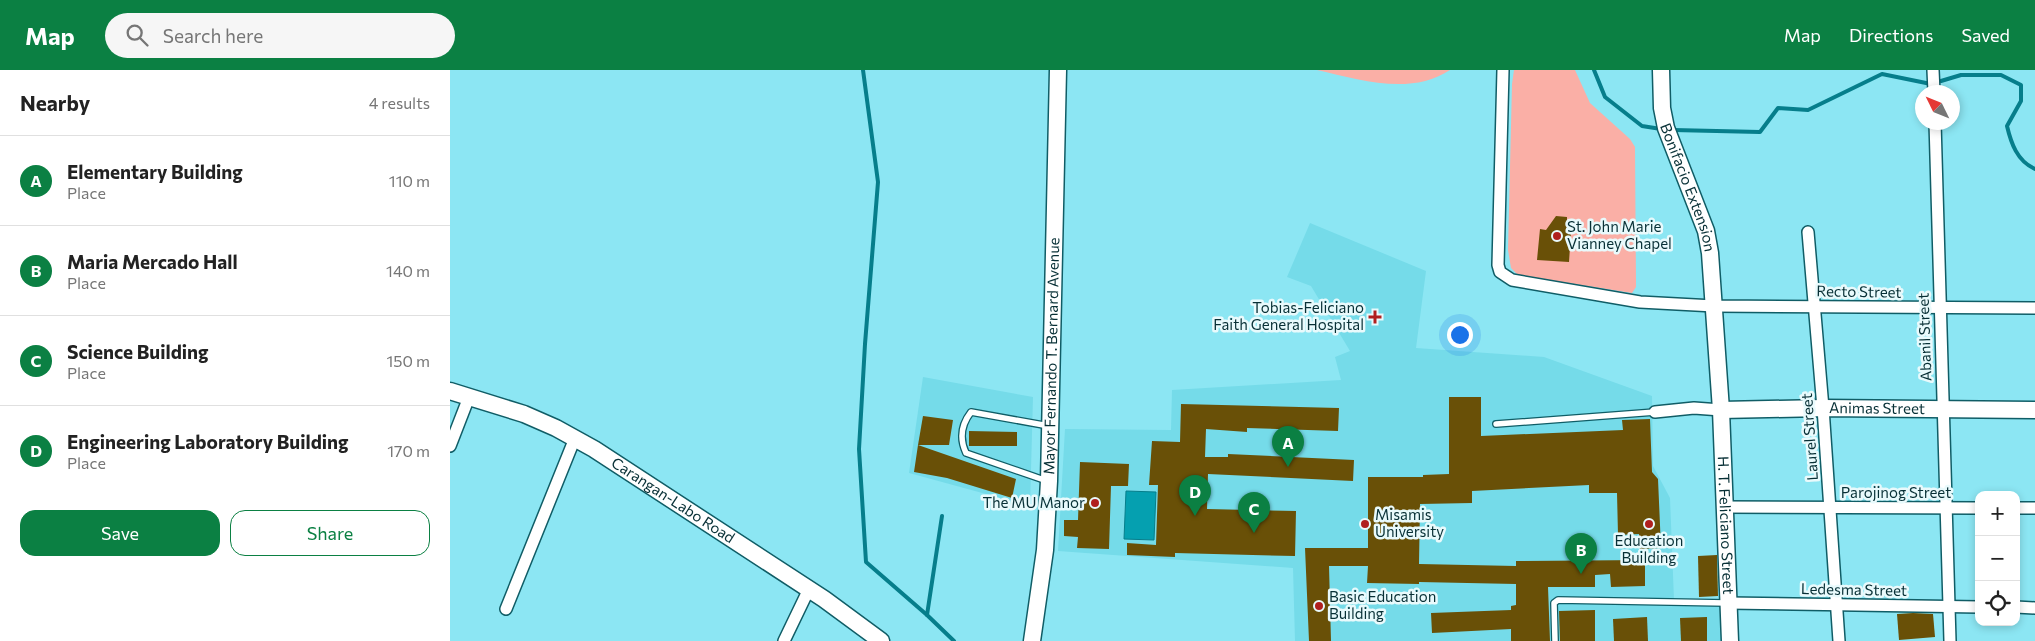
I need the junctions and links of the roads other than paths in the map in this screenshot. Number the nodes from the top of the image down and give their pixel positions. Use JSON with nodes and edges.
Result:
{"nodes":[{"id":1,"x":1058,"y":70,"type":"edge"},
{"id":2,"x":1503,"y":70,"type":"edge"},
{"id":3,"x":1660,"y":70,"type":"edge"},
{"id":4,"x":1933,"y":70,"type":"edge"},
{"id":5,"x":1934,"y":85,"type":"edge"},
{"id":6,"x":1934,"y":130,"type":"edge"},
{"id":7,"x":1808,"y":232,"type":"dead end"},
{"id":8,"x":1714,"y":306,"type":"junction"},
{"id":9,"x":1815,"y":307,"type":"junction"},
{"id":10,"x":1939,"y":308,"type":"junction"},
{"id":11,"x":2035,"y":308,"type":"edge"},
{"id":12,"x":450,"y":392,"type":"edge"},
{"id":13,"x":469,"y":397,"type":"junction"},
{"id":14,"x":1823,"y":408,"type":"junction"},
{"id":15,"x":1943,"y":409,"type":"junction"},
{"id":16,"x":1720,"y":410,"type":"junction"},
{"id":17,"x":2035,"y":410,"type":"edge"},
{"id":18,"x":1655,"y":412,"type":"joint"},
{"id":19,"x":1496,"y":424,"type":"dead end"},
{"id":20,"x":1050,"y":426,"type":"junction"},
{"id":21,"x":575,"y":438,"type":"junction"},
{"id":22,"x":450,"y":446,"type":"edge"},
{"id":23,"x":1049,"y":482,"type":"junction"},
{"id":24,"x":1724,"y":507,"type":"junction"},
{"id":25,"x":1830,"y":507,"type":"junction"},
{"id":26,"x":1946,"y":508,"type":"junction"},
{"id":27,"x":1975,"y":508,"type":"edge"},
{"id":28,"x":2020,"y":508,"type":"edge"},
{"id":29,"x":2035,"y":508,"type":"edge"},
{"id":30,"x":809,"y":589,"type":"junction"},
{"id":31,"x":1728,"y":603,"type":"junction"},
{"id":32,"x":1836,"y":605,"type":"junction"},
{"id":33,"x":1949,"y":606,"type":"junction"},
{"id":34,"x":1975,"y":607,"type":"edge"},
{"id":35,"x":2020,"y":607,"type":"edge"},
{"id":36,"x":506,"y":608,"type":"dead end"},
{"id":37,"x":2035,"y":608,"type":"edge"},
{"id":38,"x":784,"y":641,"type":"edge"},
{"id":39,"x":881,"y":641,"type":"edge"},
{"id":40,"x":1032,"y":641,"type":"edge"},
{"id":41,"x":1555,"y":641,"type":"edge"},
{"id":42,"x":1730,"y":641,"type":"edge"},
{"id":43,"x":1839,"y":641,"type":"edge"},
{"id":44,"x":1950,"y":641,"type":"edge"}],
"edges":[{"from":1,"to":20,"type":"street","name":"Mayor Fernando T. Bernard Avenue"},
{"from":2,"to":8,"type":"street","name":"Recto Street"},
{"from":3,"to":8,"type":"street","name":"Bonifacio Extension"},
{"from":4,"to":5,"type":"street"},
{"from":6,"to":10,"type":"street","name":"Abanil Street"},
{"from":7,"to":9,"type":"street","name":"Laurel Street"},
{"from":8,"to":9,"type":"street","name":"Recto Street"},
{"from":8,"to":16,"type":"street","name":"Bonifacio Extension"},
{"from":9,"to":10,"type":"street","name":"Recto Street"},
{"from":9,"to":14,"type":"street","name":"Laurel Street"},
{"from":10,"to":11,"type":"street","name":"Recto Street"},
{"from":10,"to":15,"type":"street","name":"Abanil Street"},
{"from":12,"to":13,"type":"street","name":"Carangan-Labo Road"},
{"from":13,"to":21,"type":"street","name":"Carangan-Labo Road"},
{"from":13,"to":22,"type":"street"},
{"from":14,"to":15,"type":"street","name":"Animas Street"},
{"from":14,"to":16,"type":"street","name":"Animas Street"},
{"from":14,"to":25,"type":"street","name":"Laurel Street"},
{"from":15,"to":17,"type":"street","name":"Animas Street"},
{"from":15,"to":26,"type":"street","name":"Abanil Street"},
{"from":16,"to":18,"type":"street"},
{"from":16,"to":24,"type":"street","name":"H. T. Feliciano Street"},
{"from":18,"to":19,"type":"lane"},
{"from":20,"to":23,"type":"street","name":"Mayor Fernando T. Bernard Avenue"},
{"from":20,"to":23,"type":"lane"},
{"from":21,"to":30,"type":"street","name":"Carangan-Labo Road"},
{"from":21,"to":36,"type":"street"},
{"from":23,"to":40,"type":"street","name":"Mayor Fernando T. Bernard Avenue"},
{"from":24,"to":25,"type":"street","name":"Parojinog Street"},
{"from":24,"to":31,"type":"street","name":"H. T. Feliciano Street"},
{"from":25,"to":26,"type":"street","name":"Parojinog Street"},
{"from":25,"to":32,"type":"street","name":"Laurel Street"},
{"from":26,"to":27,"type":"street","name":"Parojinog Street"},
{"from":26,"to":33,"type":"street","name":"Abanil Street"},
{"from":28,"to":29,"type":"street"},
{"from":30,"to":38,"type":"street"},
{"from":30,"to":39,"type":"street","name":"Carangan-Labo Road"},
{"from":31,"to":32,"type":"street","name":"Ledesma Street"},
{"from":31,"to":41,"type":"lane"},
{"from":31,"to":42,"type":"street","name":"H. T. Feliciano Street"},
{"from":32,"to":33,"type":"street","name":"Ledesma Street"},
{"from":32,"to":43,"type":"street","name":"Laurel Street"},
{"from":33,"to":34,"type":"street","name":"Ledesma Street"},
{"from":33,"to":44,"type":"street","name":"Abanil Street"},
{"from":35,"to":37,"type":"street"}]}
